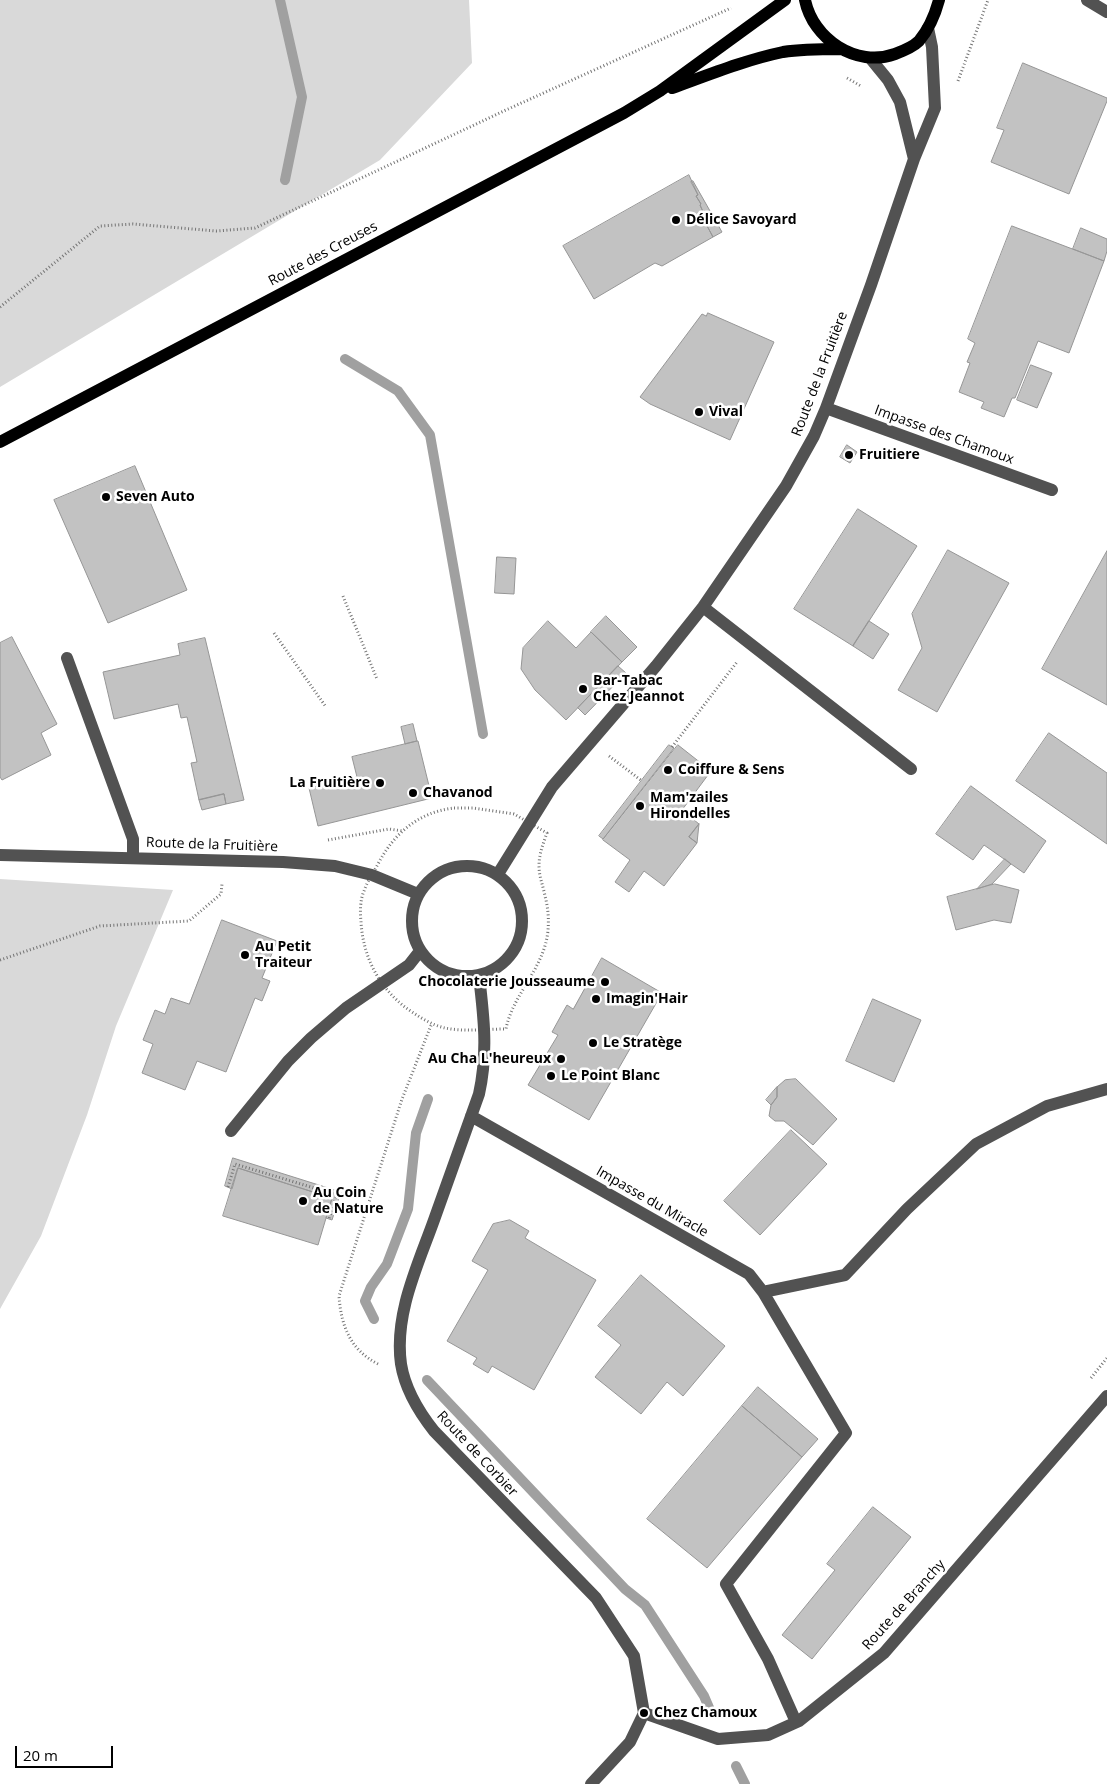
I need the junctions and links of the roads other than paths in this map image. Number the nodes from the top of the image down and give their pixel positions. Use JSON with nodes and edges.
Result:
{"nodes":[{"id":1,"x":785,"y":0,"type":"edge"},
{"id":2,"x":805,"y":0,"type":"edge"},
{"id":3,"x":939,"y":0,"type":"edge"},
{"id":4,"x":1087,"y":0,"type":"edge"},
{"id":5,"x":1107,"y":12,"type":"edge"},
{"id":6,"x":928,"y":28,"type":"junction"},
{"id":7,"x":841,"y":49,"type":"junction"},
{"id":8,"x":870,"y":58,"type":"junction"},
{"id":9,"x":660,"y":92,"type":"junction"},
{"id":10,"x":914,"y":159,"type":"junction"},
{"id":11,"x":826,"y":408,"type":"junction"},
{"id":12,"x":0,"y":442,"type":"edge"},
{"id":13,"x":1052,"y":490,"type":"dead end"},
{"id":14,"x":703,"y":607,"type":"junction"},
{"id":15,"x":67,"y":658,"type":"dead end"},
{"id":16,"x":911,"y":769,"type":"dead end"},
{"id":17,"x":0,"y":854,"type":"edge"},
{"id":18,"x":133,"y":858,"type":"junction"},
{"id":19,"x":498,"y":874,"type":"junction"},
{"id":20,"x":418,"y":894,"type":"junction"},
{"id":21,"x":420,"y":951,"type":"junction"},
{"id":22,"x":479,"y":976,"type":"junction"},
{"id":23,"x":1107,"y":1089,"type":"edge"},
{"id":24,"x":471,"y":1116,"type":"junction"},
{"id":25,"x":231,"y":1131,"type":"dead end"},
{"id":26,"x":763,"y":1292,"type":"junction"},
{"id":27,"x":1107,"y":1396,"type":"edge"},
{"id":28,"x":644,"y":1713,"type":"junction"},
{"id":29,"x":796,"y":1722,"type":"junction"},
{"id":30,"x":591,"y":1784,"type":"edge"}],
"edges":[{"from":1,"to":9,"type":"main road","name":"Route des Creuses"},
{"from":2,"to":7,"type":"main road","name":"Route des Creuses"},
{"from":3,"to":6,"type":"main road","name":"Route des Creuses"},
{"from":4,"to":5,"type":"street"},
{"from":6,"to":8,"type":"main road","name":"Route des Creuses"},
{"from":6,"to":10,"type":"street","name":"Route de la Fruitière"},
{"from":7,"to":8,"type":"main road","name":"Route des Creuses"},
{"from":7,"to":9,"type":"main road","name":"Route des Creuses"},
{"from":8,"to":10,"type":"street"},
{"from":9,"to":12,"type":"main road","name":"Route des Creuses"},
{"from":10,"to":11,"type":"street","name":"Route de la Fruitière"},
{"from":11,"to":13,"type":"street","name":"Impasse des Chamoux"},
{"from":11,"to":14,"type":"street","name":"Route de la Fruitière"},
{"from":14,"to":16,"type":"street"},
{"from":14,"to":19,"type":"street","name":"Route de la Fruitière"},
{"from":15,"to":18,"type":"street"},
{"from":17,"to":18,"type":"street","name":"Route de la Fruitière"},
{"from":18,"to":20,"type":"street","name":"Route de la Fruitière"},
{"from":19,"to":20,"type":"street"},
{"from":19,"to":22,"type":"street"},
{"from":20,"to":21,"type":"street"},
{"from":21,"to":22,"type":"street"},
{"from":21,"to":25,"type":"street"},
{"from":22,"to":24,"type":"street","name":"Route de Corbier"},
{"from":23,"to":26,"type":"street"},
{"from":24,"to":26,"type":"street","name":"Impasse du Miracle"},
{"from":24,"to":28,"type":"street","name":"Route de Corbier"},
{"from":26,"to":29,"type":"street","name":"Impasse du Miracle"},
{"from":27,"to":29,"type":"street","name":"Route de Branchy"},
{"from":28,"to":29,"type":"street","name":"Route de Branchy"},
{"from":28,"to":30,"type":"street"}]}
